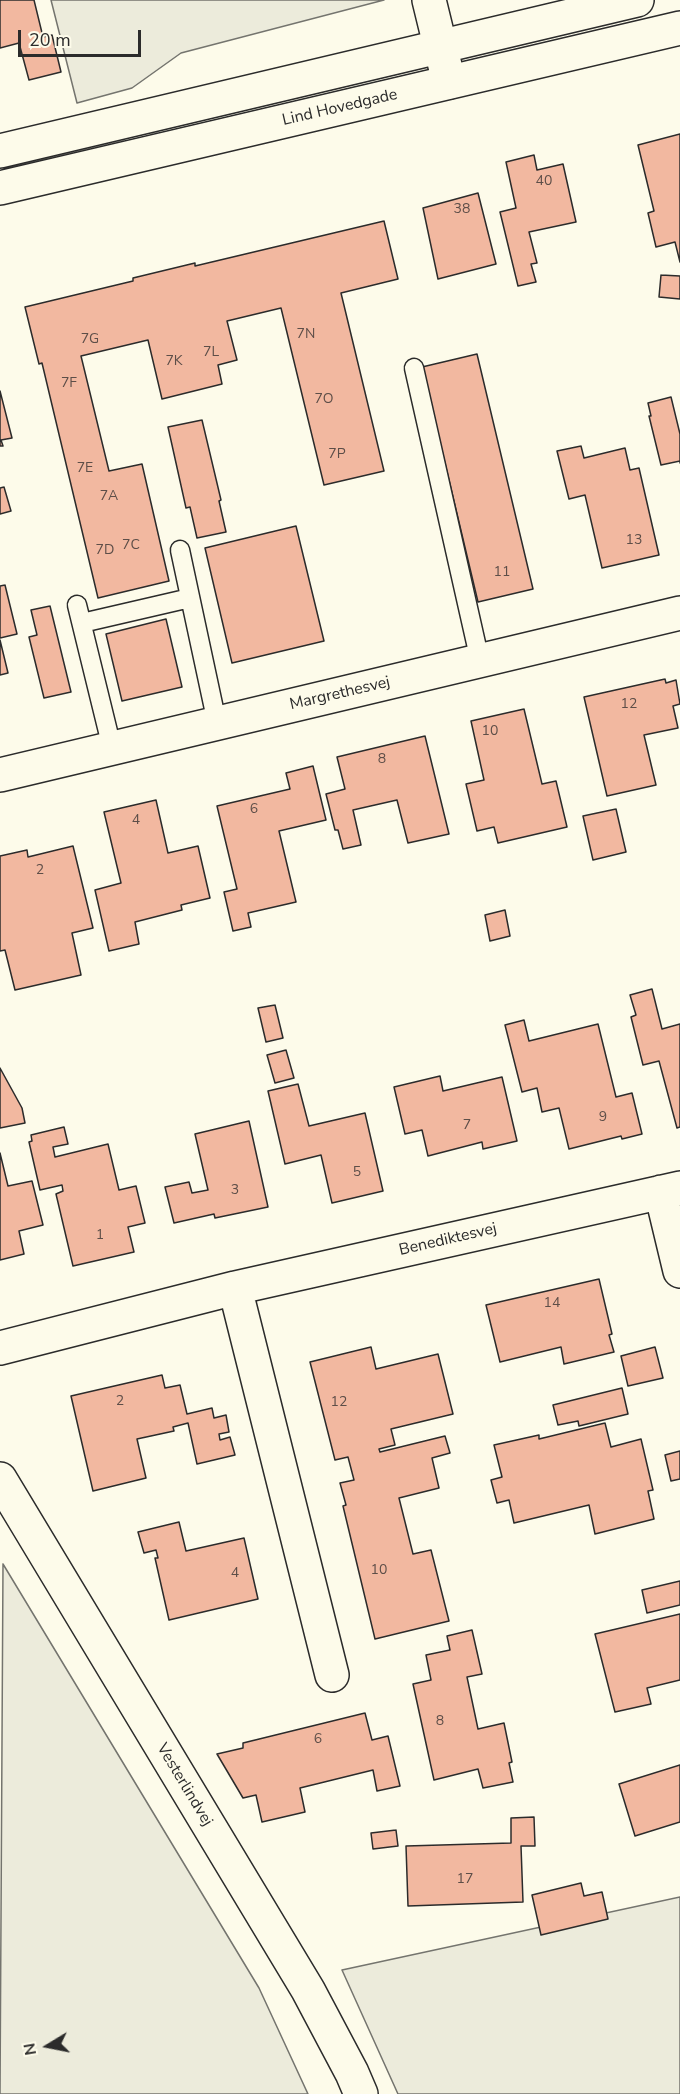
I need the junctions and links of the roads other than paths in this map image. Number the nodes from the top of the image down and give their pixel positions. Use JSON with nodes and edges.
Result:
{"nodes":[{"id":1,"x":429,"y":0,"type":"edge"},
{"id":2,"x":637,"y":0,"type":"edge"},
{"id":3,"x":680,"y":28,"type":"edge"},
{"id":4,"x":441,"y":48,"type":"junction"},
{"id":5,"x":449,"y":82,"type":"junction"},
{"id":6,"x":0,"y":151,"type":"edge"},
{"id":7,"x":0,"y":188,"type":"edge"},
{"id":8,"x":414,"y":368,"type":"dead end"},
{"id":9,"x":180,"y":550,"type":"dead end"},
{"id":10,"x":190,"y":598,"type":"junction"},
{"id":11,"x":680,"y":613,"type":"edge"},
{"id":12,"x":480,"y":661,"type":"junction"},
{"id":13,"x":217,"y":723,"type":"junction"},
{"id":14,"x":112,"y":748,"type":"junction"},
{"id":15,"x":0,"y":775,"type":"edge"},
{"id":16,"x":671,"y":1190,"type":"edge"},
{"id":17,"x":680,"y":1271,"type":"edge"},
{"id":18,"x":235,"y":1288,"type":"junction"},
{"id":19,"x":0,"y":1348,"type":"edge"},
{"id":20,"x":3,"y":1489,"type":"edge"},
{"id":21,"x":332,"y":1676,"type":"dead end"},
{"id":22,"x":360,"y":2094,"type":"edge"}],
"edges":[{"from":1,"to":4,"type":"street"},
{"from":2,"to":4,"type":"street"},
{"from":3,"to":5,"type":"street","name":"Lind Hovedgade"},
{"from":4,"to":5,"type":"street"},
{"from":4,"to":6,"type":"street"},
{"from":5,"to":7,"type":"street","name":"Lind Hovedgade"},
{"from":8,"to":12,"type":"lane"},
{"from":9,"to":10,"type":"lane"},
{"from":10,"to":13,"type":"lane"},
{"from":10,"to":14,"type":"lane"},
{"from":11,"to":12,"type":"street","name":"Margrethesvej"},
{"from":12,"to":13,"type":"street","name":"Margrethesvej"},
{"from":13,"to":14,"type":"street","name":"Margrethesvej"},
{"from":14,"to":15,"type":"street","name":"Margrethesvej"},
{"from":16,"to":17,"type":"street","name":"Benediktesvej"},
{"from":16,"to":18,"type":"street","name":"Benediktesvej"},
{"from":18,"to":19,"type":"street","name":"Benediktesvej"},
{"from":18,"to":21,"type":"street"},
{"from":20,"to":22,"type":"street","name":"Vesterlindvej"}]}
